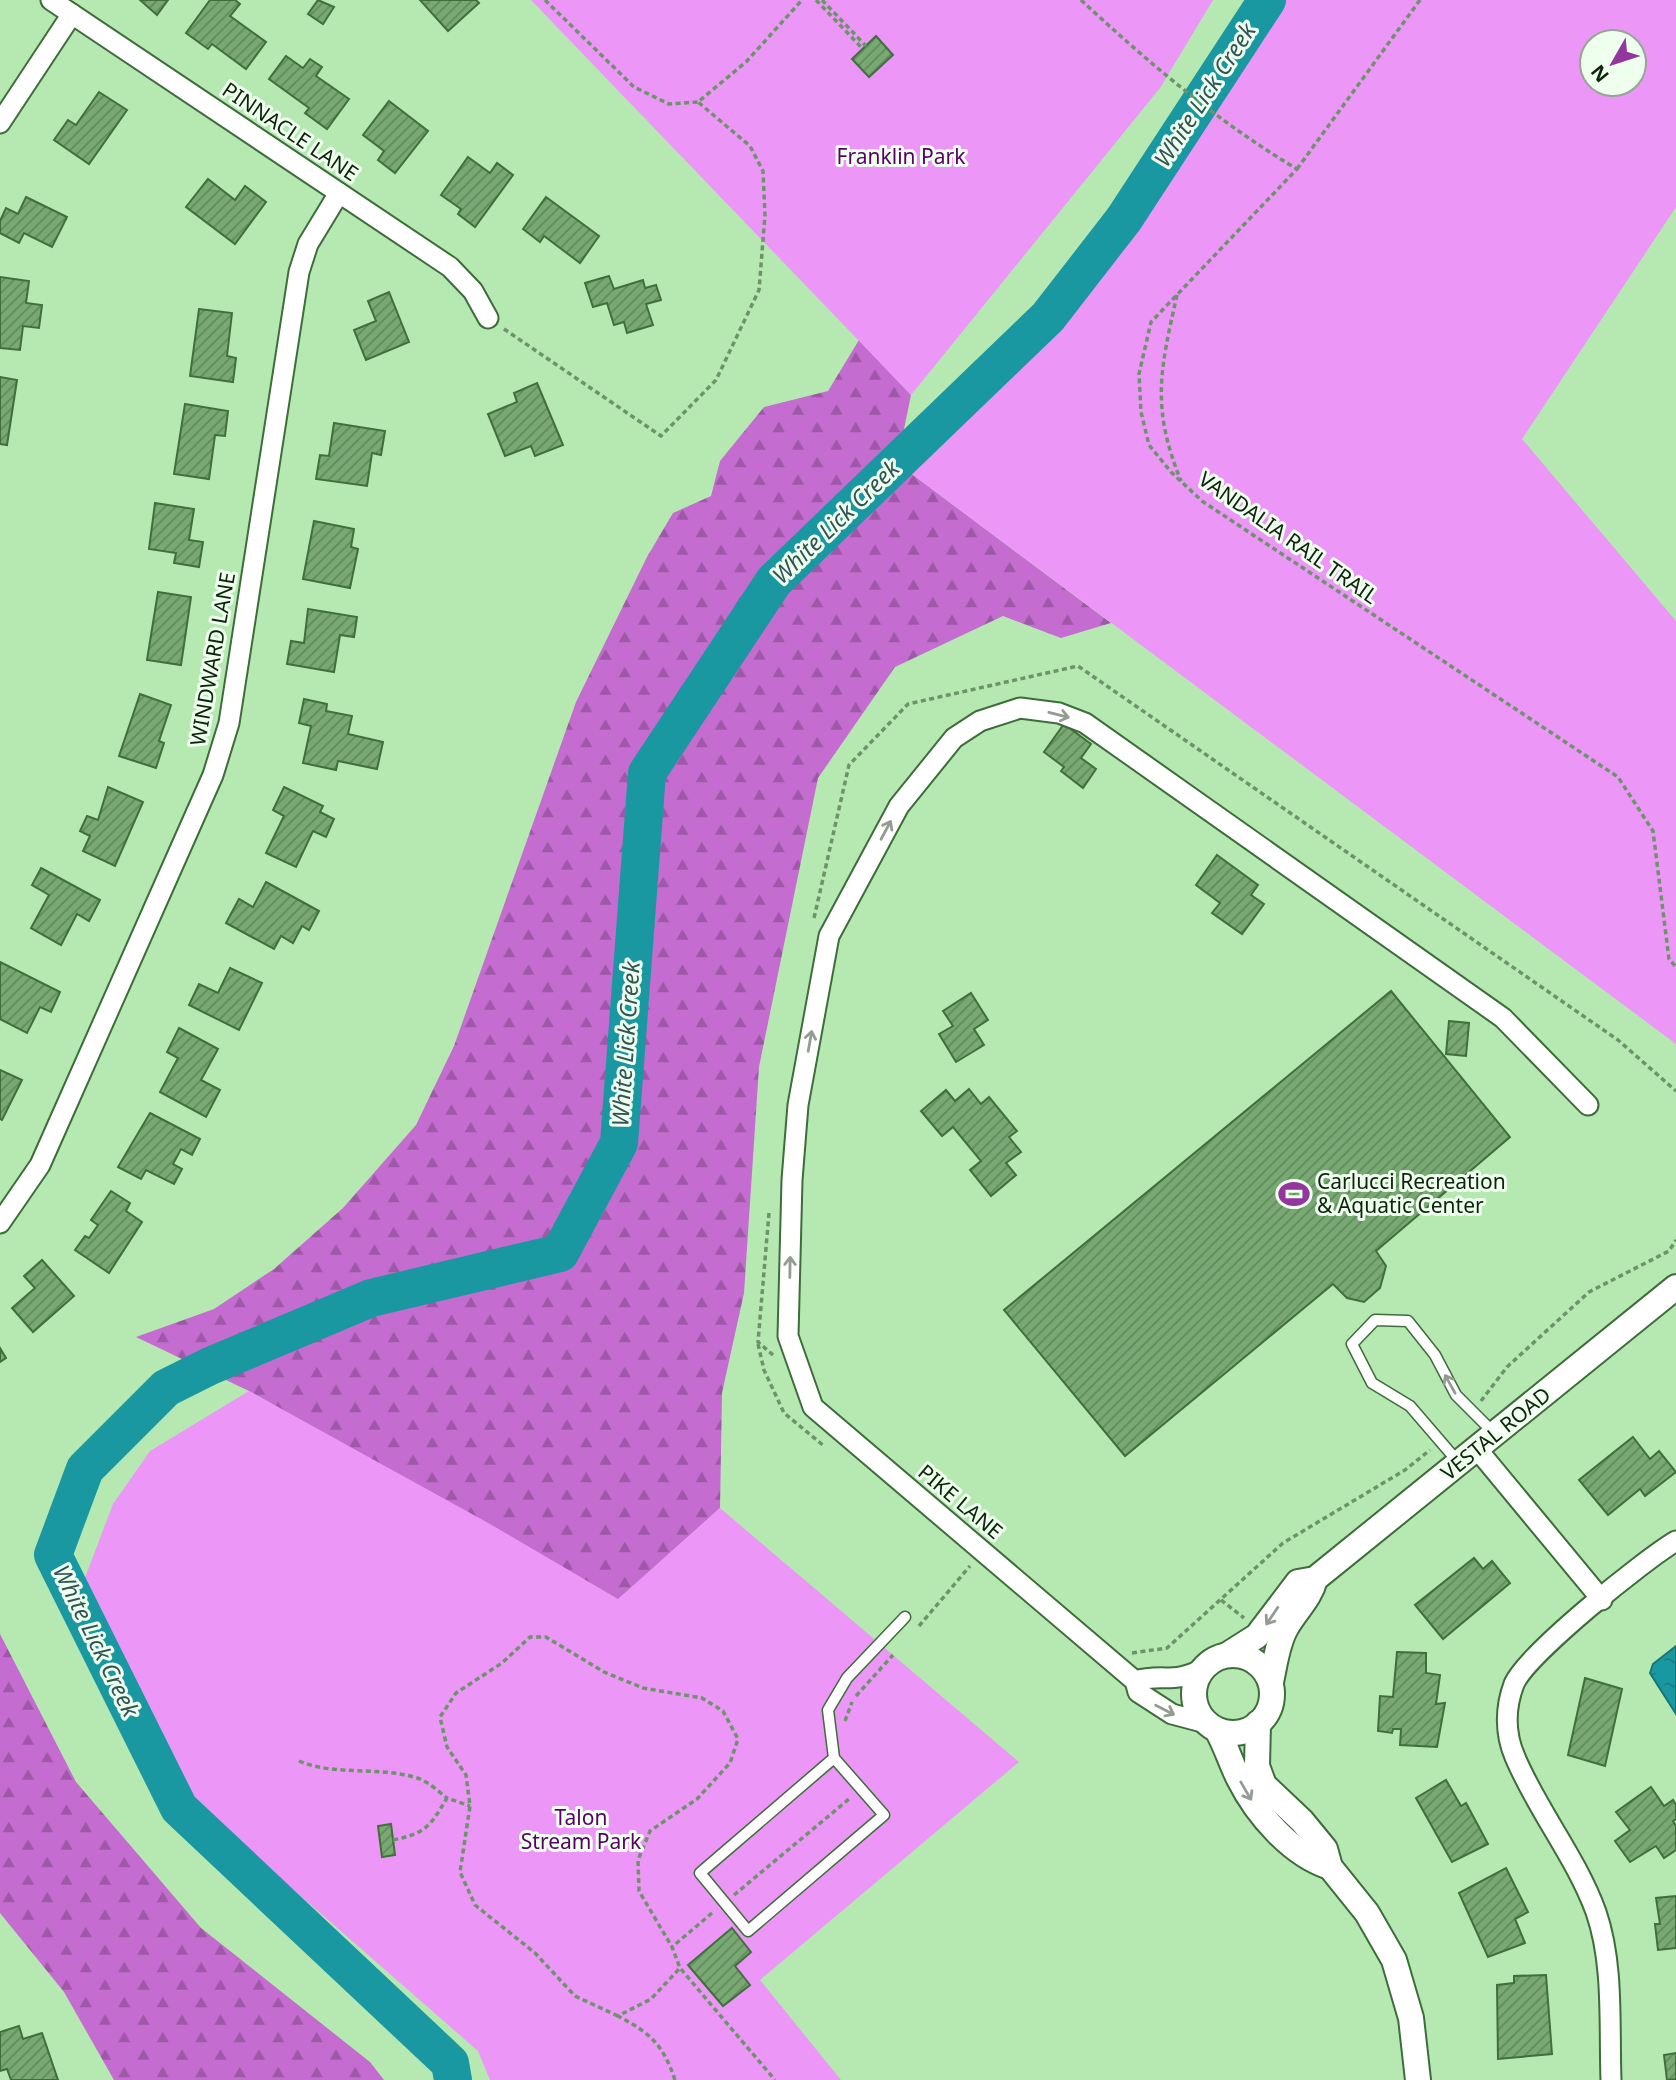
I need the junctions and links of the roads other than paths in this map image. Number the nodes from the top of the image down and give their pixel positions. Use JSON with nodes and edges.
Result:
{"nodes":[{"id":1,"x":51,"y":0,"type":"edge"},
{"id":2,"x":72,"y":14,"type":"junction"},
{"id":3,"x":0,"y":122,"type":"edge"},
{"id":4,"x":339,"y":193,"type":"junction"},
{"id":5,"x":488,"y":318,"type":"road end"},
{"id":6,"x":1588,"y":1105,"type":"dead end"},
{"id":7,"x":0,"y":1223,"type":"edge"},
{"id":8,"x":1676,"y":1286,"type":"edge"},
{"id":9,"x":1477,"y":1449,"type":"junction"},
{"id":10,"x":1676,"y":1541,"type":"edge"},
{"id":11,"x":1315,"y":1579,"type":"junction"},
{"id":12,"x":1602,"y":1600,"type":"junction"},
{"id":13,"x":905,"y":1617,"type":"dead end"},
{"id":14,"x":1227,"y":1655,"type":"junction"},
{"id":15,"x":1204,"y":1668,"type":"junction"},
{"id":16,"x":1135,"y":1681,"type":"junction"},
{"id":17,"x":1270,"y":1682,"type":"junction"},
{"id":18,"x":1258,"y":1723,"type":"junction"},
{"id":19,"x":1212,"y":1726,"type":"junction"},
{"id":20,"x":835,"y":1758,"type":"junction"},
{"id":21,"x":1330,"y":1867,"type":"junction"},
{"id":22,"x":1418,"y":2080,"type":"edge"},
{"id":23,"x":1611,"y":2080,"type":"edge"}],
"edges":[{"from":1,"to":2,"type":"street","name":"PINNACLE LANE"},
{"from":2,"to":3,"type":"street"},
{"from":2,"to":4,"type":"street","name":"PINNACLE LANE"},
{"from":4,"to":5,"type":"street","name":"PINNACLE LANE"},
{"from":4,"to":7,"type":"street","name":"WINDWARD LANE"},
{"from":16,"to":6,"type":"street","name":"PIKE LANE","one_way":true},
{"from":8,"to":9,"type":"street","name":"VESTAL ROAD"},
{"from":9,"to":9,"type":"lane","one_way":true},
{"from":9,"to":11,"type":"street","name":"VESTAL ROAD"},
{"from":9,"to":12,"type":"street"},
{"from":10,"to":12,"type":"street"},
{"from":11,"to":14,"type":"street","name":"VESTAL ROAD","one_way":true},
{"from":11,"to":17,"type":"street","name":"VESTAL ROAD"},
{"from":12,"to":23,"type":"street"},
{"from":13,"to":20,"type":"lane"},
{"from":14,"to":15,"type":"street"},
{"from":14,"to":17,"type":"street"},
{"from":15,"to":16,"type":"street"},
{"from":15,"to":19,"type":"street"},
{"from":16,"to":19,"type":"street","name":"PIKE LANE","one_way":true},
{"from":17,"to":18,"type":"street"},
{"from":18,"to":19,"type":"street"},
{"from":18,"to":21,"type":"street"},
{"from":19,"to":21,"type":"street","one_way":true},
{"from":20,"to":20,"type":"lane"},
{"from":21,"to":22,"type":"street"}]}
